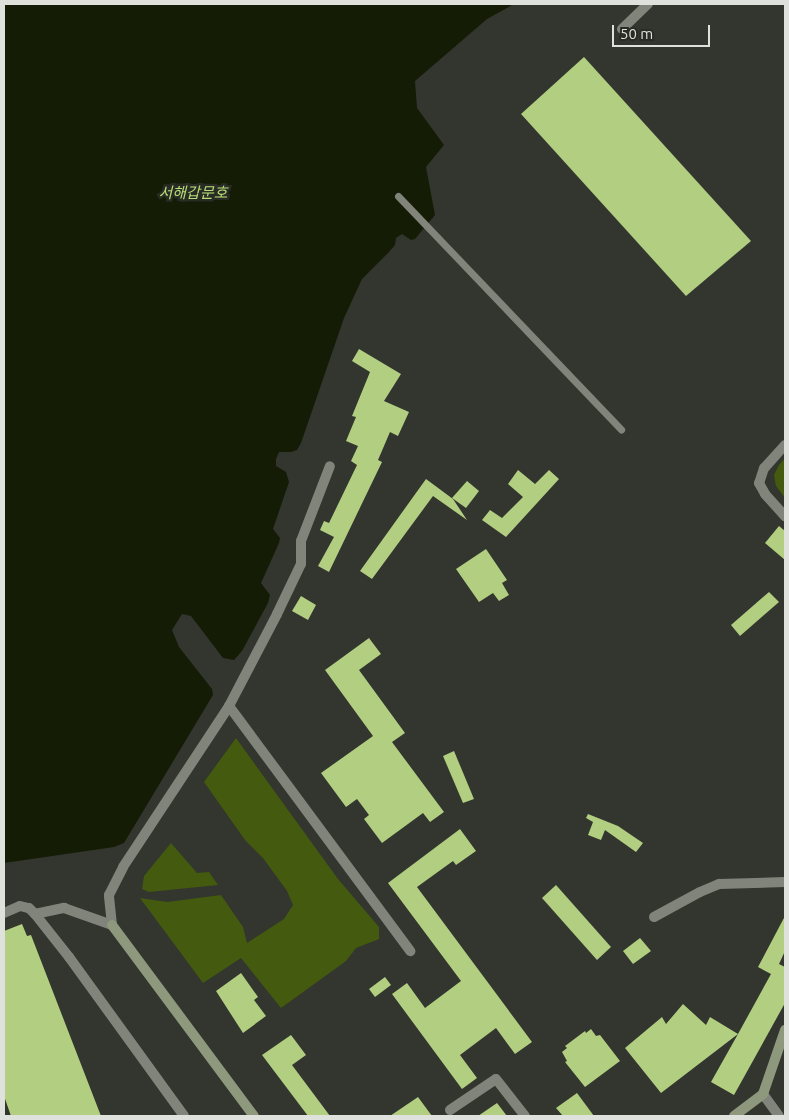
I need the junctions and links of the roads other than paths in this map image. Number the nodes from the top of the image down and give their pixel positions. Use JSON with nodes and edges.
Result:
{"nodes":[{"id":1,"x":645,"y":4,"type":"edge"},
{"id":2,"x":622,"y":29,"type":"dead end"},
{"id":3,"x":398,"y":196,"type":"dead end"},
{"id":4,"x":621,"y":429,"type":"dead end"},
{"id":5,"x":785,"y":445,"type":"edge"},
{"id":6,"x":330,"y":466,"type":"dead end"},
{"id":7,"x":785,"y":516,"type":"edge"},
{"id":8,"x":229,"y":706,"type":"junction"},
{"id":9,"x":785,"y":882,"type":"edge"},
{"id":10,"x":4,"y":913,"type":"edge"},
{"id":11,"x":35,"y":914,"type":"junction"},
{"id":12,"x":654,"y":918,"type":"dead end"},
{"id":13,"x":112,"y":925,"type":"junction"},
{"id":14,"x":410,"y":951,"type":"dead end"},
{"id":15,"x":785,"y":1030,"type":"edge"},
{"id":16,"x":763,"y":1094,"type":"junction"},
{"id":17,"x":450,"y":1110,"type":"dead end"},
{"id":18,"x":184,"y":1116,"type":"edge"},
{"id":19,"x":254,"y":1116,"type":"edge"},
{"id":20,"x":525,"y":1116,"type":"edge"},
{"id":21,"x":734,"y":1116,"type":"edge"},
{"id":22,"x":779,"y":1116,"type":"edge"}],
"edges":[{"from":1,"to":2,"type":"street"},
{"from":3,"to":4,"type":"lane"},
{"from":5,"to":7,"type":"street"},
{"from":6,"to":8,"type":"street"},
{"from":8,"to":13,"type":"street"},
{"from":8,"to":14,"type":"street"},
{"from":9,"to":12,"type":"street"},
{"from":10,"to":11,"type":"street"},
{"from":11,"to":13,"type":"street"},
{"from":11,"to":18,"type":"street"},
{"from":13,"to":19,"type":"street"},
{"from":15,"to":16,"type":"street"},
{"from":16,"to":21,"type":"street"},
{"from":16,"to":22,"type":"street"},
{"from":17,"to":20,"type":"street"}]}
